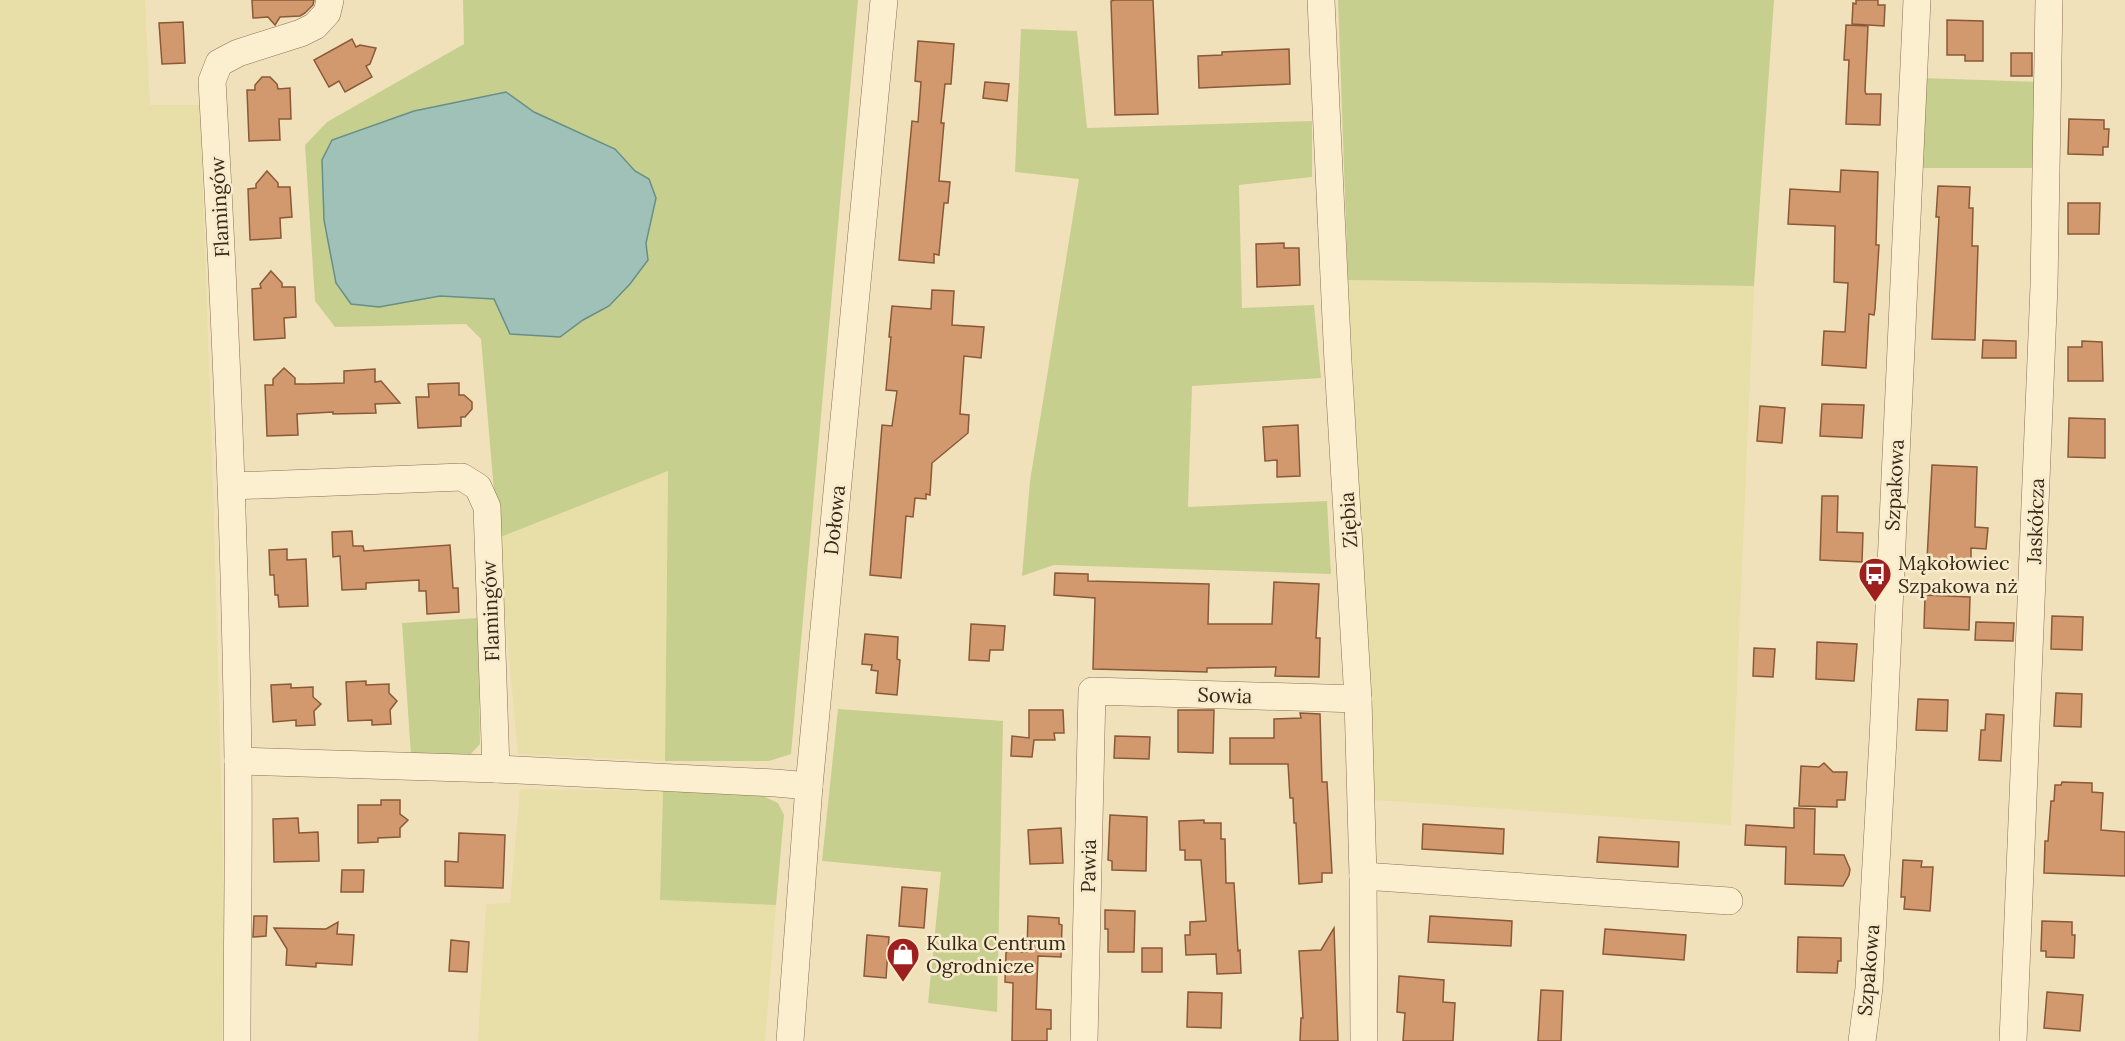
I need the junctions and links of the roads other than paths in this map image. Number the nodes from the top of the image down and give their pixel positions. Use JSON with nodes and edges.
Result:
{"nodes":[{"id":1,"x":330,"y":0,"type":"edge"},
{"id":2,"x":884,"y":0,"type":"edge"},
{"id":3,"x":1321,"y":0,"type":"edge"},
{"id":4,"x":1917,"y":0,"type":"edge"},
{"id":5,"x":2049,"y":0,"type":"edge"},
{"id":6,"x":232,"y":486,"type":"junction"},
{"id":7,"x":1092,"y":691,"type":"joint"},
{"id":8,"x":1358,"y":699,"type":"junction"},
{"id":9,"x":238,"y":761,"type":"junction"},
{"id":10,"x":496,"y":770,"type":"junction"},
{"id":11,"x":809,"y":786,"type":"junction"},
{"id":12,"x":1363,"y":876,"type":"junction"},
{"id":13,"x":1729,"y":901,"type":"dead end"},
{"id":14,"x":237,"y":1041,"type":"edge"},
{"id":15,"x":790,"y":1041,"type":"edge"},
{"id":16,"x":1084,"y":1041,"type":"edge"},
{"id":17,"x":1364,"y":1041,"type":"edge"},
{"id":18,"x":1862,"y":1041,"type":"edge"},
{"id":19,"x":2013,"y":1041,"type":"edge"}],
"edges":[{"from":1,"to":6,"type":"street","name":"Flamingów"},
{"from":2,"to":11,"type":"street","name":"Dołowa"},
{"from":3,"to":8,"type":"street","name":"Ziębia"},
{"from":4,"to":18,"type":"street","name":"Szpakowa"},
{"from":5,"to":19,"type":"street","name":"Jaskółcza"},
{"from":6,"to":9,"type":"street","name":"Flamingów"},
{"from":6,"to":10,"type":"street","name":"Flamingów"},
{"from":7,"to":8,"type":"street","name":"Sowia"},
{"from":7,"to":16,"type":"street","name":"Pawia"},
{"from":8,"to":12,"type":"street","name":"Ziębia"},
{"from":9,"to":10,"type":"street"},
{"from":9,"to":14,"type":"street","name":"Flamingów"},
{"from":10,"to":11,"type":"street"},
{"from":11,"to":15,"type":"street","name":"Dołowa"},
{"from":12,"to":13,"type":"street"},
{"from":12,"to":17,"type":"street","name":"Ziębia"}]}
